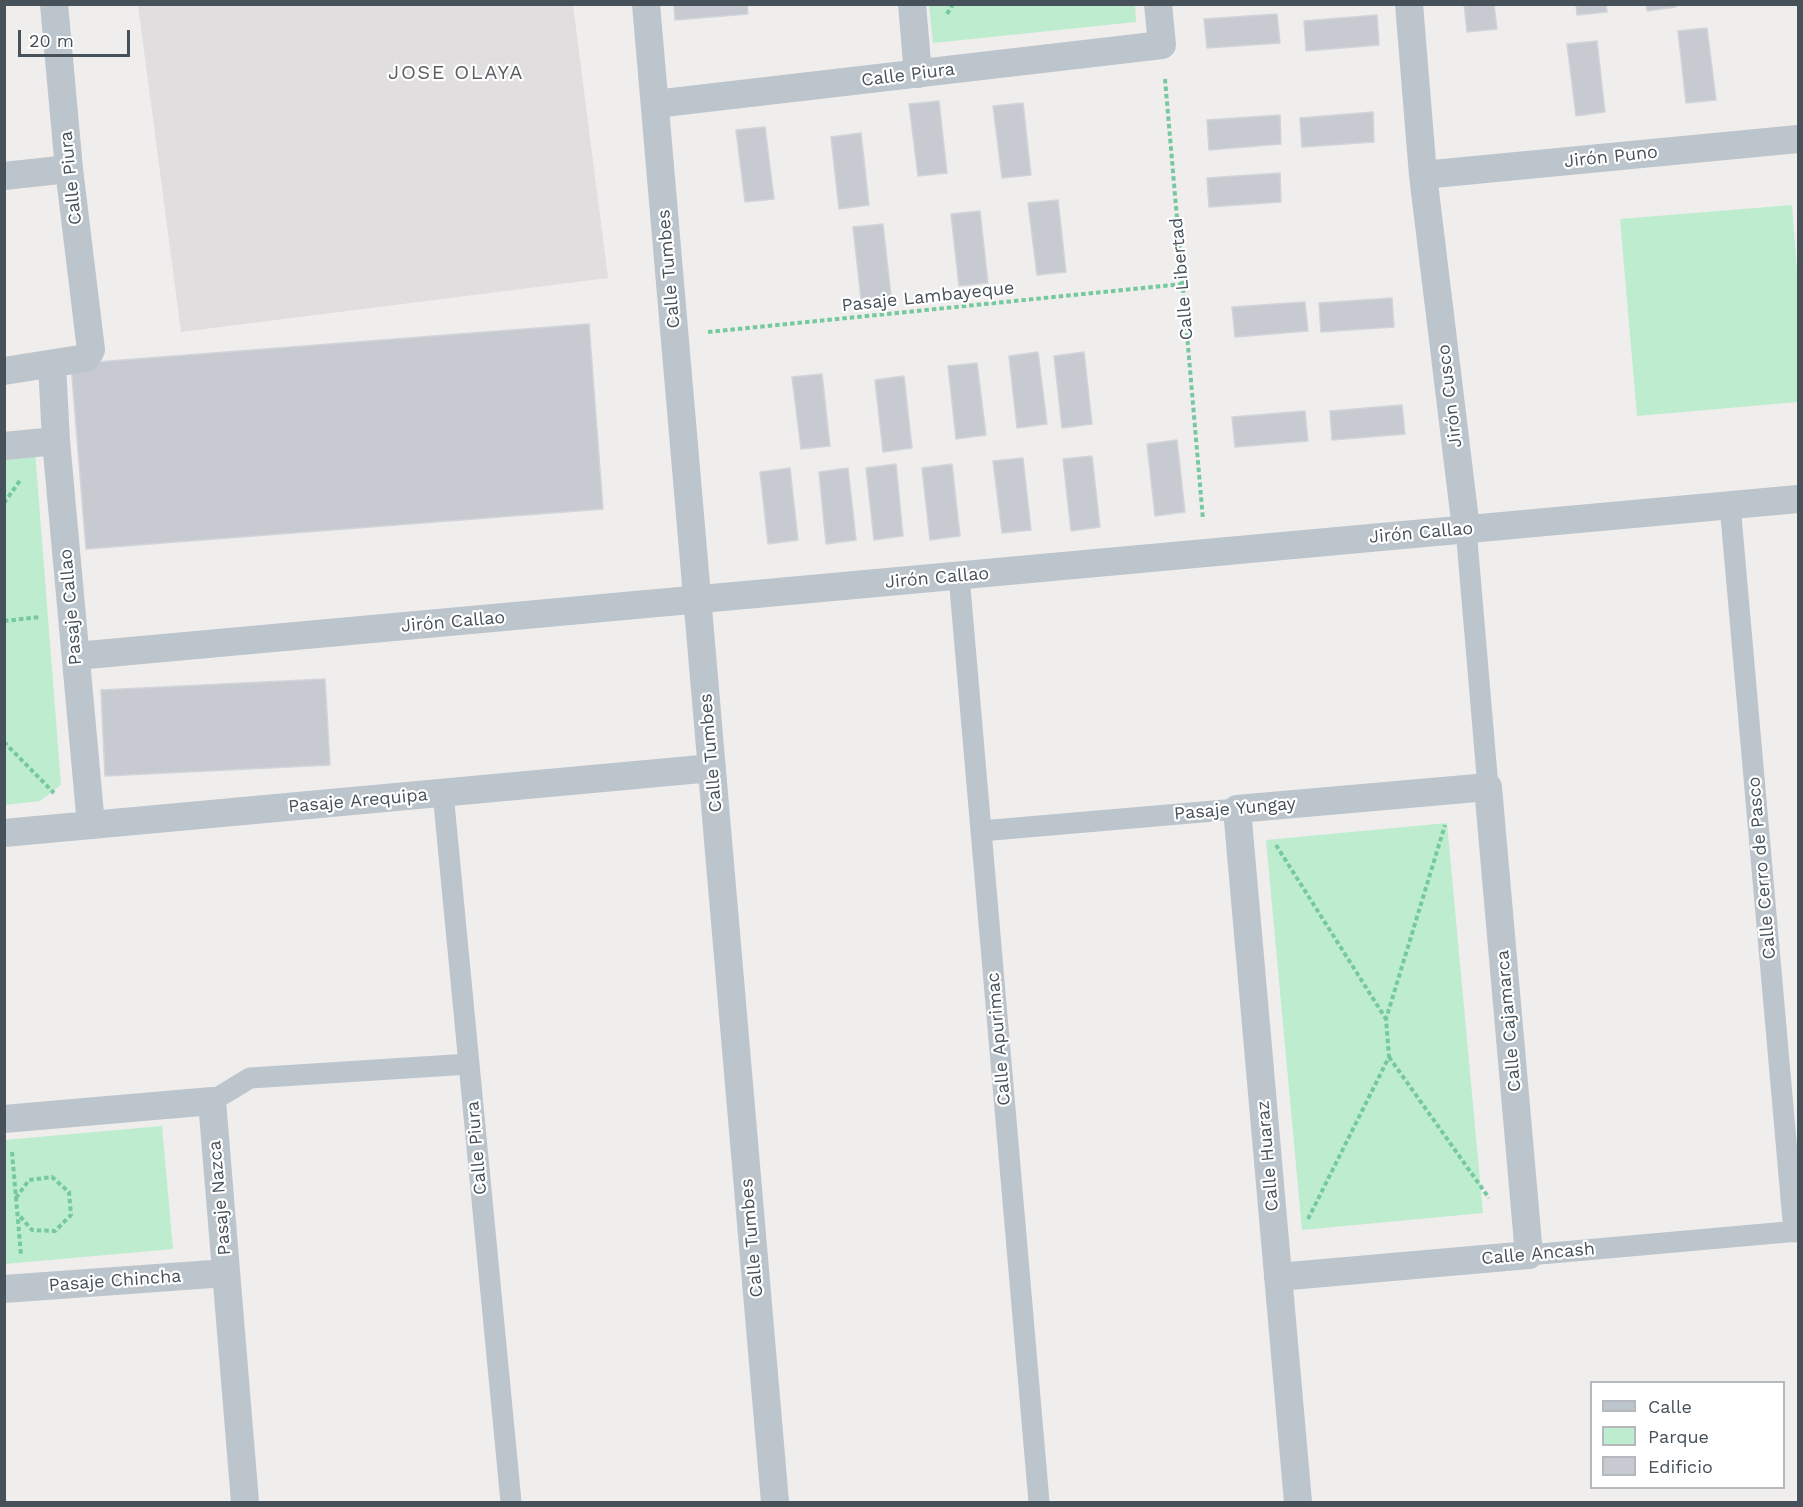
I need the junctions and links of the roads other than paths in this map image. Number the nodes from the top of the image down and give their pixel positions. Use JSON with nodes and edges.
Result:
{"nodes":[{"id":1,"x":54,"y":4,"type":"edge"},
{"id":2,"x":646,"y":4,"type":"edge"},
{"id":3,"x":912,"y":4,"type":"edge"},
{"id":4,"x":1158,"y":4,"type":"edge"},
{"id":5,"x":1409,"y":4,"type":"edge"},
{"id":6,"x":918,"y":74,"type":"junction"},
{"id":7,"x":655,"y":104,"type":"junction"},
{"id":8,"x":1798,"y":139,"type":"edge"},
{"id":9,"x":69,"y":169,"type":"junction"},
{"id":10,"x":1423,"y":175,"type":"junction"},
{"id":11,"x":4,"y":176,"type":"edge"},
{"id":12,"x":52,"y":364,"type":"junction"},
{"id":13,"x":4,"y":371,"type":"edge"},
{"id":14,"x":56,"y":441,"type":"junction"},
{"id":15,"x":4,"y":446,"type":"edge"},
{"id":16,"x":1798,"y":499,"type":"edge"},
{"id":17,"x":1730,"y":505,"type":"junction"},
{"id":18,"x":1466,"y":529,"type":"junction"},
{"id":19,"x":958,"y":576,"type":"junction"},
{"id":20,"x":697,"y":600,"type":"junction"},
{"id":21,"x":76,"y":656,"type":"junction"},
{"id":22,"x":712,"y":768,"type":"junction"},
{"id":23,"x":1488,"y":787,"type":"junction"},
{"id":24,"x":443,"y":793,"type":"junction"},
{"id":25,"x":1245,"y":808,"type":"junction"},
{"id":26,"x":90,"y":825,"type":"junction"},
{"id":27,"x":981,"y":831,"type":"junction"},
{"id":28,"x":4,"y":833,"type":"edge"},
{"id":29,"x":469,"y":1064,"type":"junction"},
{"id":30,"x":212,"y":1101,"type":"junction"},
{"id":31,"x":7,"y":1118,"type":"edge"},
{"id":32,"x":1796,"y":1232,"type":"edge"},
{"id":33,"x":1529,"y":1255,"type":"junction"},
{"id":34,"x":226,"y":1273,"type":"junction"},
{"id":35,"x":1278,"y":1277,"type":"junction"},
{"id":36,"x":14,"y":1288,"type":"edge"},
{"id":37,"x":245,"y":1503,"type":"edge"},
{"id":38,"x":511,"y":1503,"type":"edge"},
{"id":39,"x":775,"y":1503,"type":"edge"},
{"id":40,"x":1040,"y":1503,"type":"edge"},
{"id":41,"x":1298,"y":1503,"type":"edge"}],
"edges":[{"from":1,"to":9,"type":"street","name":"Calle Piura"},
{"from":2,"to":7,"type":"street","name":"Calle Tumbes"},
{"from":3,"to":6,"type":"street"},
{"from":4,"to":6,"type":"street","name":"Calle Piura"},
{"from":5,"to":10,"type":"street","name":"Jirón Cusco"},
{"from":6,"to":7,"type":"street","name":"Calle Piura"},
{"from":7,"to":20,"type":"street","name":"Calle Tumbes"},
{"from":8,"to":10,"type":"street","name":"Jirón Puno"},
{"from":9,"to":11,"type":"street"},
{"from":9,"to":12,"type":"street","name":"Calle Piura"},
{"from":10,"to":18,"type":"street","name":"Jirón Cusco"},
{"from":12,"to":13,"type":"street"},
{"from":12,"to":14,"type":"street"},
{"from":14,"to":15,"type":"street"},
{"from":14,"to":21,"type":"street","name":"Pasaje Callao"},
{"from":16,"to":17,"type":"street","name":"Jirón Callao"},
{"from":17,"to":18,"type":"street","name":"Jirón Callao"},
{"from":17,"to":32,"type":"street","name":"Calle Cerro de Pasco"},
{"from":18,"to":19,"type":"street","name":"Jirón Callao"},
{"from":18,"to":23,"type":"street","name":"Jirón Cusco"},
{"from":19,"to":20,"type":"street","name":"Jirón Callao"},
{"from":19,"to":27,"type":"street","name":"Calle Apurimac"},
{"from":20,"to":21,"type":"street","name":"Jirón Callao"},
{"from":20,"to":22,"type":"street","name":"Calle Tumbes"},
{"from":21,"to":26,"type":"street","name":"Pasaje Callao"},
{"from":22,"to":24,"type":"street","name":"Pasaje Arequipa"},
{"from":22,"to":39,"type":"street","name":"Calle Tumbes"},
{"from":23,"to":25,"type":"street","name":"Pasaje Yungay"},
{"from":23,"to":33,"type":"street","name":"Calle Cajamarca"},
{"from":24,"to":26,"type":"street","name":"Pasaje Arequipa"},
{"from":24,"to":29,"type":"street","name":"Calle Piura"},
{"from":25,"to":27,"type":"street","name":"Pasaje Yungay"},
{"from":25,"to":35,"type":"street","name":"Calle Huaraz"},
{"from":26,"to":28,"type":"street","name":"Pasaje Arequipa"},
{"from":27,"to":40,"type":"street","name":"Calle Apurimac"},
{"from":29,"to":30,"type":"street"},
{"from":29,"to":38,"type":"street","name":"Calle Piura"},
{"from":30,"to":31,"type":"street"},
{"from":30,"to":34,"type":"street","name":"Pasaje Nazca"},
{"from":32,"to":33,"type":"street","name":"Calle Ancash"},
{"from":33,"to":35,"type":"street","name":"Calle Ancash"},
{"from":34,"to":36,"type":"street","name":"Pasaje Chincha"},
{"from":34,"to":37,"type":"street","name":"Pasaje Nazca"},
{"from":35,"to":41,"type":"street","name":"Calle Huaraz"}]}
